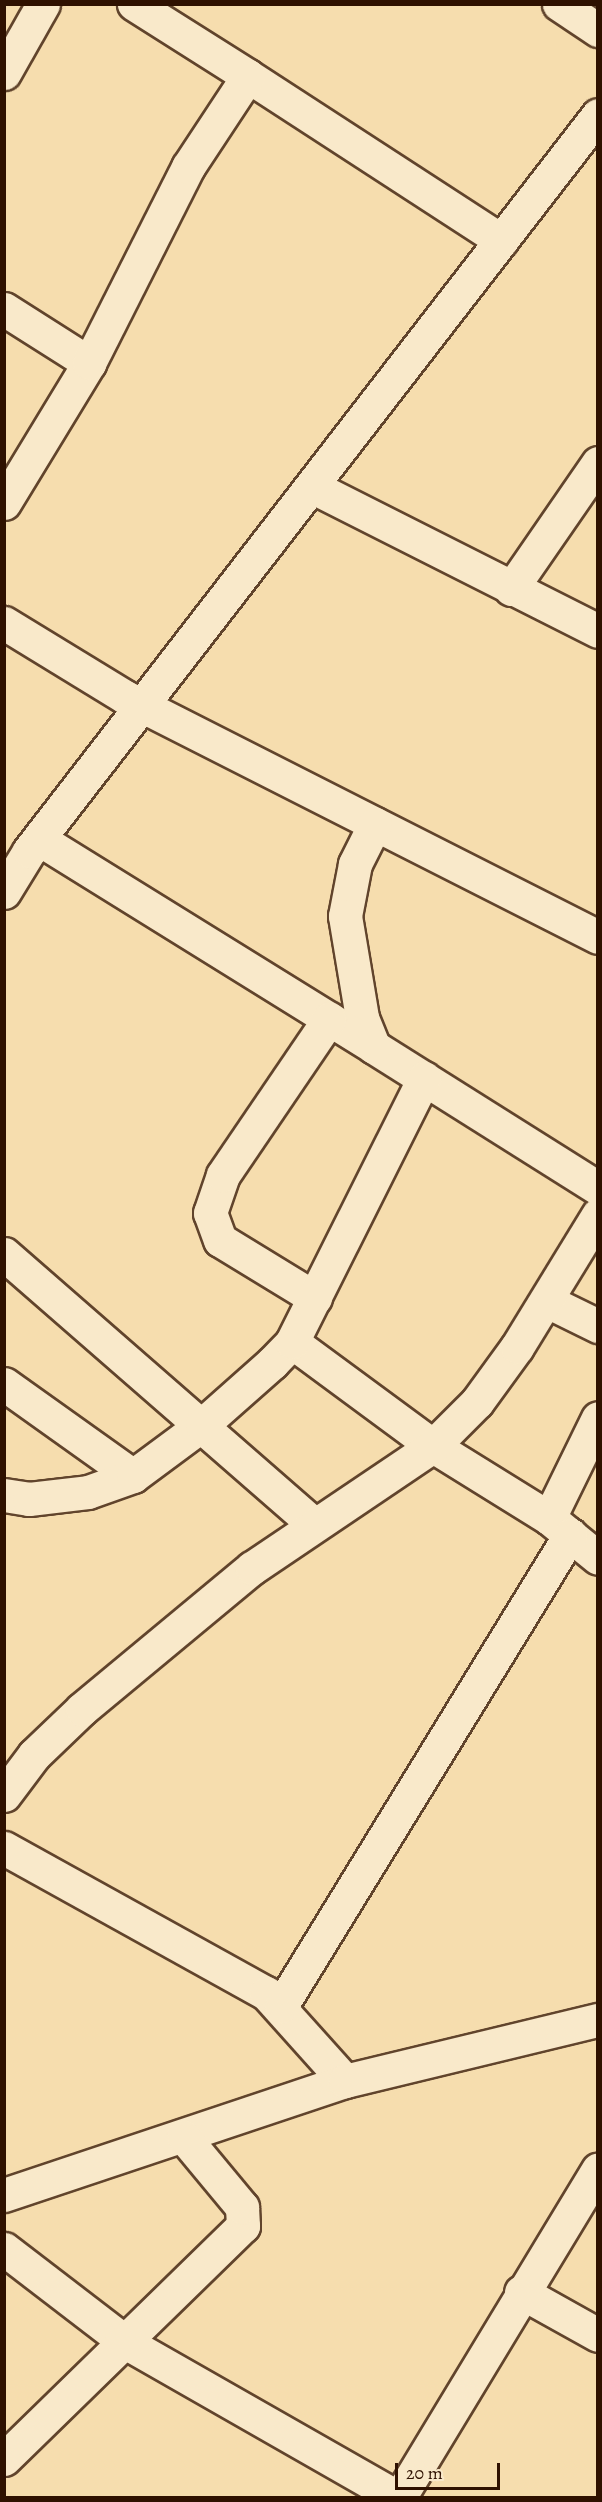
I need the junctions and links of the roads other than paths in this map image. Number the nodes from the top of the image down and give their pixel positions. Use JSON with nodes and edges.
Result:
{"nodes":[{"id":1,"x":43,"y":4,"type":"edge"},
{"id":2,"x":134,"y":4,"type":"edge"},
{"id":3,"x":4,"y":73,"type":"edge"},
{"id":4,"x":248,"y":76,"type":"junction"},
{"id":5,"x":597,"y":115,"type":"edge"},
{"id":6,"x":501,"y":240,"type":"junction"},
{"id":7,"x":4,"y":309,"type":"edge"},
{"id":8,"x":89,"y":363,"type":"junction"},
{"id":9,"x":597,"y":463,"type":"edge"},
{"id":10,"x":313,"y":487,"type":"junction"},
{"id":11,"x":4,"y":503,"type":"edge"},
{"id":12,"x":511,"y":589,"type":"junction"},
{"id":13,"x":4,"y":623,"type":"edge"},
{"id":14,"x":597,"y":631,"type":"edge"},
{"id":15,"x":144,"y":707,"type":"junction"},
{"id":16,"x":375,"y":824,"type":"junction"},
{"id":17,"x":39,"y":839,"type":"junction"},
{"id":18,"x":4,"y":892,"type":"edge"},
{"id":19,"x":597,"y":937,"type":"edge"},
{"id":20,"x":329,"y":1019,"type":"junction"},
{"id":21,"x":374,"y":1047,"type":"junction"},
{"id":22,"x":424,"y":1078,"type":"junction"},
{"id":23,"x":597,"y":1188,"type":"edge"},
{"id":24,"x":597,"y":1215,"type":"edge"},
{"id":25,"x":4,"y":1254,"type":"edge"},
{"id":26,"x":315,"y":1298,"type":"junction"},
{"id":27,"x":547,"y":1301,"type":"junction"},
{"id":28,"x":597,"y":1326,"type":"edge"},
{"id":29,"x":292,"y":1342,"type":"junction"},
{"id":30,"x":4,"y":1384,"type":"edge"},
{"id":31,"x":597,"y":1418,"type":"edge"},
{"id":32,"x":202,"y":1425,"type":"junction"},
{"id":33,"x":433,"y":1446,"type":"junction"},
{"id":34,"x":133,"y":1476,"type":"junction"},
{"id":35,"x":4,"y":1495,"type":"edge"},
{"id":36,"x":314,"y":1524,"type":"junction"},
{"id":37,"x":559,"y":1527,"type":"junction"},
{"id":38,"x":597,"y":1558,"type":"edge"},
{"id":39,"x":4,"y":1795,"type":"edge"},
{"id":40,"x":4,"y":1848,"type":"edge"},
{"id":41,"x":281,"y":2006,"type":"junction"},
{"id":42,"x":597,"y":2020,"type":"edge"},
{"id":43,"x":345,"y":2081,"type":"junction"},
{"id":44,"x":183,"y":2136,"type":"junction"},
{"id":45,"x":597,"y":2170,"type":"edge"},
{"id":46,"x":4,"y":2195,"type":"edge"},
{"id":47,"x":4,"y":2249,"type":"edge"},
{"id":48,"x":521,"y":2292,"type":"junction"},
{"id":49,"x":597,"y":2335,"type":"edge"},
{"id":50,"x":125,"y":2342,"type":"junction"},
{"id":51,"x":4,"y":2459,"type":"edge"},
{"id":52,"x":399,"y":2497,"type":"edge"}],
"edges":[{"from":1,"to":3,"type":"street"},
{"from":2,"to":4,"type":"street"},
{"from":4,"to":6,"type":"street"},
{"from":4,"to":8,"type":"street"},
{"from":5,"to":6,"type":"street"},
{"from":6,"to":10,"type":"street"},
{"from":7,"to":8,"type":"street"},
{"from":8,"to":11,"type":"street"},
{"from":9,"to":12,"type":"street"},
{"from":10,"to":12,"type":"street"},
{"from":10,"to":15,"type":"street"},
{"from":12,"to":14,"type":"street"},
{"from":13,"to":15,"type":"street"},
{"from":15,"to":16,"type":"street"},
{"from":15,"to":17,"type":"street"},
{"from":16,"to":19,"type":"street"},
{"from":16,"to":21,"type":"street"},
{"from":17,"to":18,"type":"street"},
{"from":17,"to":20,"type":"street"},
{"from":20,"to":21,"type":"street"},
{"from":20,"to":26,"type":"street"},
{"from":21,"to":22,"type":"street"},
{"from":22,"to":23,"type":"street"},
{"from":22,"to":26,"type":"street"},
{"from":24,"to":27,"type":"street"},
{"from":25,"to":32,"type":"street"},
{"from":26,"to":29,"type":"street"},
{"from":27,"to":28,"type":"street"},
{"from":27,"to":33,"type":"street"},
{"from":29,"to":32,"type":"street"},
{"from":29,"to":33,"type":"street"},
{"from":30,"to":34,"type":"street"},
{"from":31,"to":37,"type":"street"},
{"from":32,"to":34,"type":"street"},
{"from":32,"to":36,"type":"street"},
{"from":33,"to":36,"type":"street"},
{"from":33,"to":37,"type":"street"},
{"from":34,"to":35,"type":"street"},
{"from":36,"to":39,"type":"street"},
{"from":37,"to":38,"type":"street"},
{"from":37,"to":41,"type":"street"},
{"from":40,"to":41,"type":"street"},
{"from":41,"to":43,"type":"street"},
{"from":42,"to":43,"type":"street"},
{"from":43,"to":44,"type":"street"},
{"from":44,"to":46,"type":"street"},
{"from":44,"to":50,"type":"street"},
{"from":45,"to":48,"type":"street"},
{"from":47,"to":50,"type":"street"},
{"from":48,"to":49,"type":"street"},
{"from":48,"to":52,"type":"street"},
{"from":50,"to":51,"type":"street"},
{"from":50,"to":52,"type":"street"}]}
